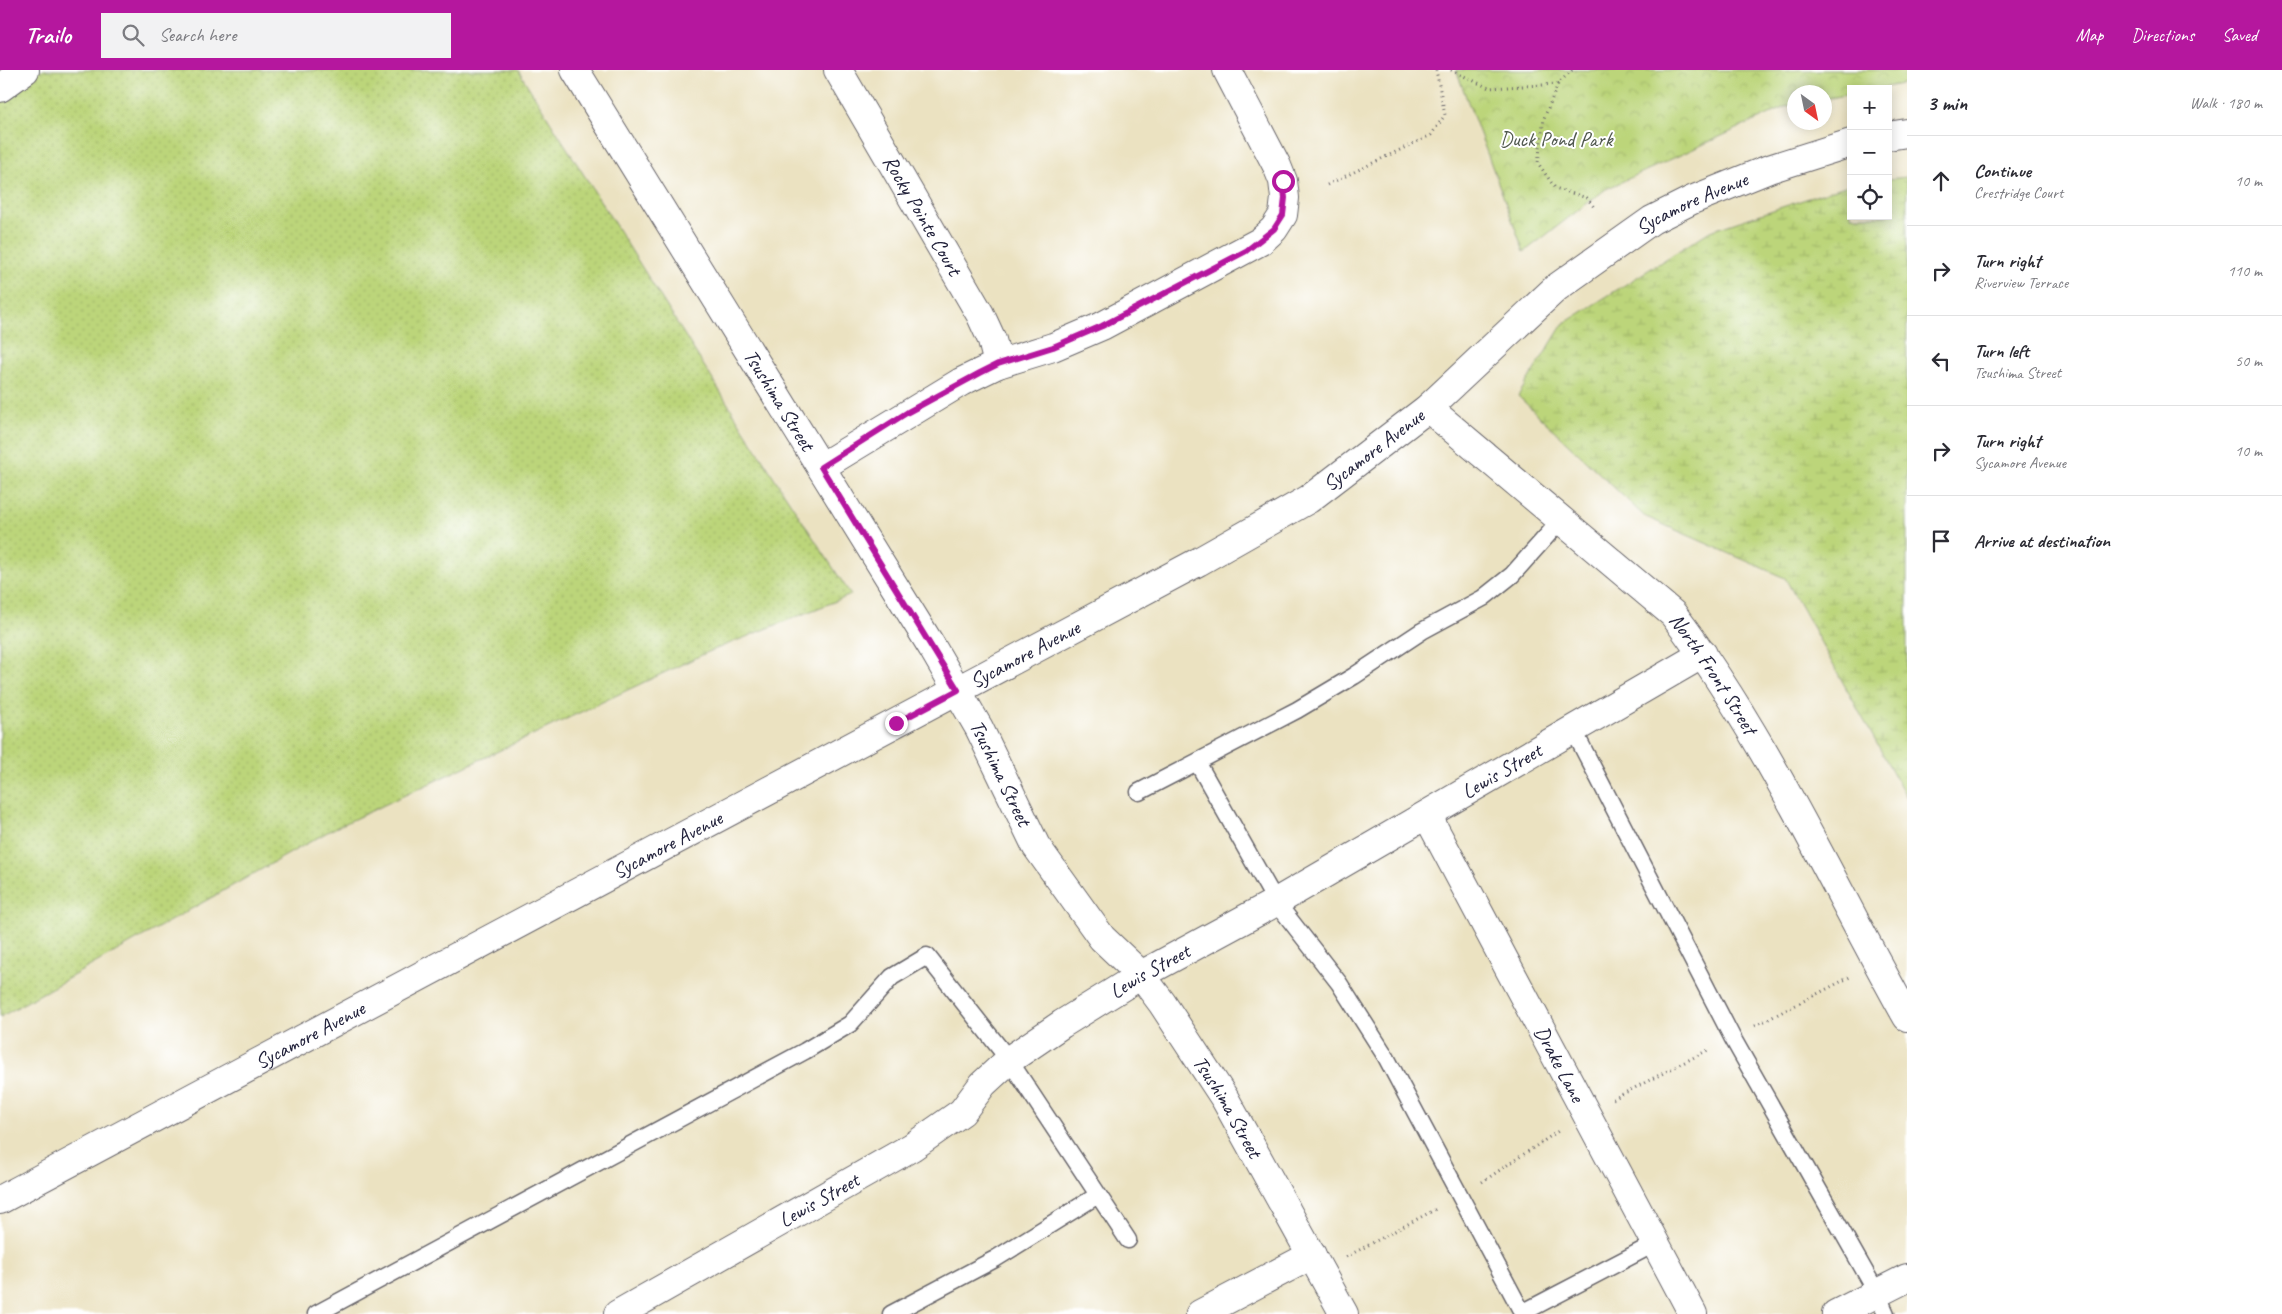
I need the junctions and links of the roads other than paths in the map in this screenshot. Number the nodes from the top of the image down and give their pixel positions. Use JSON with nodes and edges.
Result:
{"nodes":[{"id":1,"x":25,"y":70,"type":"edge"},
{"id":2,"x":574,"y":70,"type":"edge"},
{"id":3,"x":838,"y":70,"type":"edge"},
{"id":4,"x":1227,"y":70,"type":"edge"},
{"id":5,"x":0,"y":88,"type":"edge"},
{"id":6,"x":1907,"y":133,"type":"edge"},
{"id":7,"x":1892,"y":135,"type":"edge"},
{"id":8,"x":1847,"y":144,"type":"edge"},
{"id":9,"x":998,"y":364,"type":"junction"},
{"id":10,"x":1428,"y":408,"type":"junction"},
{"id":11,"x":821,"y":467,"type":"junction"},
{"id":12,"x":1561,"y":520,"type":"junction"},
{"id":13,"x":1703,"y":654,"type":"junction"},
{"id":14,"x":958,"y":690,"type":"junction"},
{"id":15,"x":1573,"y":729,"type":"junction"},
{"id":16,"x":1197,"y":762,"type":"junction"},
{"id":17,"x":1139,"y":792,"type":"dead end"},
{"id":18,"x":1427,"y":814,"type":"junction"},
{"id":19,"x":1276,"y":902,"type":"junction"},
{"id":20,"x":1142,"y":975,"type":"junction"},
{"id":21,"x":1907,"y":1017,"type":"edge"},
{"id":22,"x":1009,"y":1060,"type":"junction"},
{"id":23,"x":1098,"y":1195,"type":"junction"},
{"id":24,"x":0,"y":1200,"type":"edge"},
{"id":25,"x":1128,"y":1240,"type":"dead end"},
{"id":26,"x":1656,"y":1244,"type":"junction"},
{"id":27,"x":1312,"y":1255,"type":"junction"},
{"id":28,"x":1907,"y":1278,"type":"edge"},
{"id":29,"x":1882,"y":1304,"type":"edge"},
{"id":30,"x":1522,"y":1313,"type":"edge"},
{"id":31,"x":316,"y":1314,"type":"edge"},
{"id":32,"x":618,"y":1314,"type":"edge"},
{"id":33,"x":892,"y":1314,"type":"edge"},
{"id":34,"x":1200,"y":1314,"type":"edge"},
{"id":35,"x":1344,"y":1314,"type":"edge"},
{"id":36,"x":1693,"y":1314,"type":"edge"},
{"id":37,"x":1836,"y":1314,"type":"edge"}],
"edges":[{"from":1,"to":5,"type":"street"},
{"from":2,"to":11,"type":"street","name":"Tsushima Street"},
{"from":3,"to":9,"type":"street","name":"Rocky Pointe Court"},
{"from":4,"to":9,"type":"street"},
{"from":6,"to":7,"type":"street"},
{"from":8,"to":10,"type":"street","name":"Sycamore Avenue"},
{"from":9,"to":11,"type":"street"},
{"from":10,"to":12,"type":"street","name":"North Front Street"},
{"from":10,"to":14,"type":"street","name":"Sycamore Avenue"},
{"from":11,"to":14,"type":"street","name":"Tsushima Street"},
{"from":12,"to":13,"type":"street","name":"North Front Street"},
{"from":12,"to":16,"type":"lane"},
{"from":13,"to":15,"type":"street","name":"Lewis Street"},
{"from":13,"to":21,"type":"street","name":"North Front Street"},
{"from":14,"to":20,"type":"street","name":"Tsushima Street"},
{"from":14,"to":24,"type":"street","name":"Sycamore Avenue"},
{"from":15,"to":18,"type":"street","name":"Lewis Street"},
{"from":15,"to":29,"type":"lane"},
{"from":16,"to":17,"type":"lane"},
{"from":16,"to":19,"type":"lane"},
{"from":18,"to":19,"type":"street","name":"Lewis Street"},
{"from":18,"to":26,"type":"street","name":"Drake Lane"},
{"from":19,"to":20,"type":"street","name":"Lewis Street"},
{"from":19,"to":30,"type":"lane"},
{"from":20,"to":22,"type":"street","name":"Lewis Street"},
{"from":20,"to":27,"type":"street","name":"Tsushima Street"},
{"from":22,"to":23,"type":"lane"},
{"from":22,"to":31,"type":"lane"},
{"from":22,"to":32,"type":"street","name":"Lewis Street"},
{"from":23,"to":25,"type":"lane"},
{"from":23,"to":33,"type":"lane"},
{"from":26,"to":30,"type":"lane"},
{"from":26,"to":36,"type":"street","name":"Drake Lane"},
{"from":27,"to":34,"type":"street"},
{"from":27,"to":35,"type":"street","name":"Tsushima Street"},
{"from":28,"to":29,"type":"street"},
{"from":29,"to":37,"type":"street"}]}
